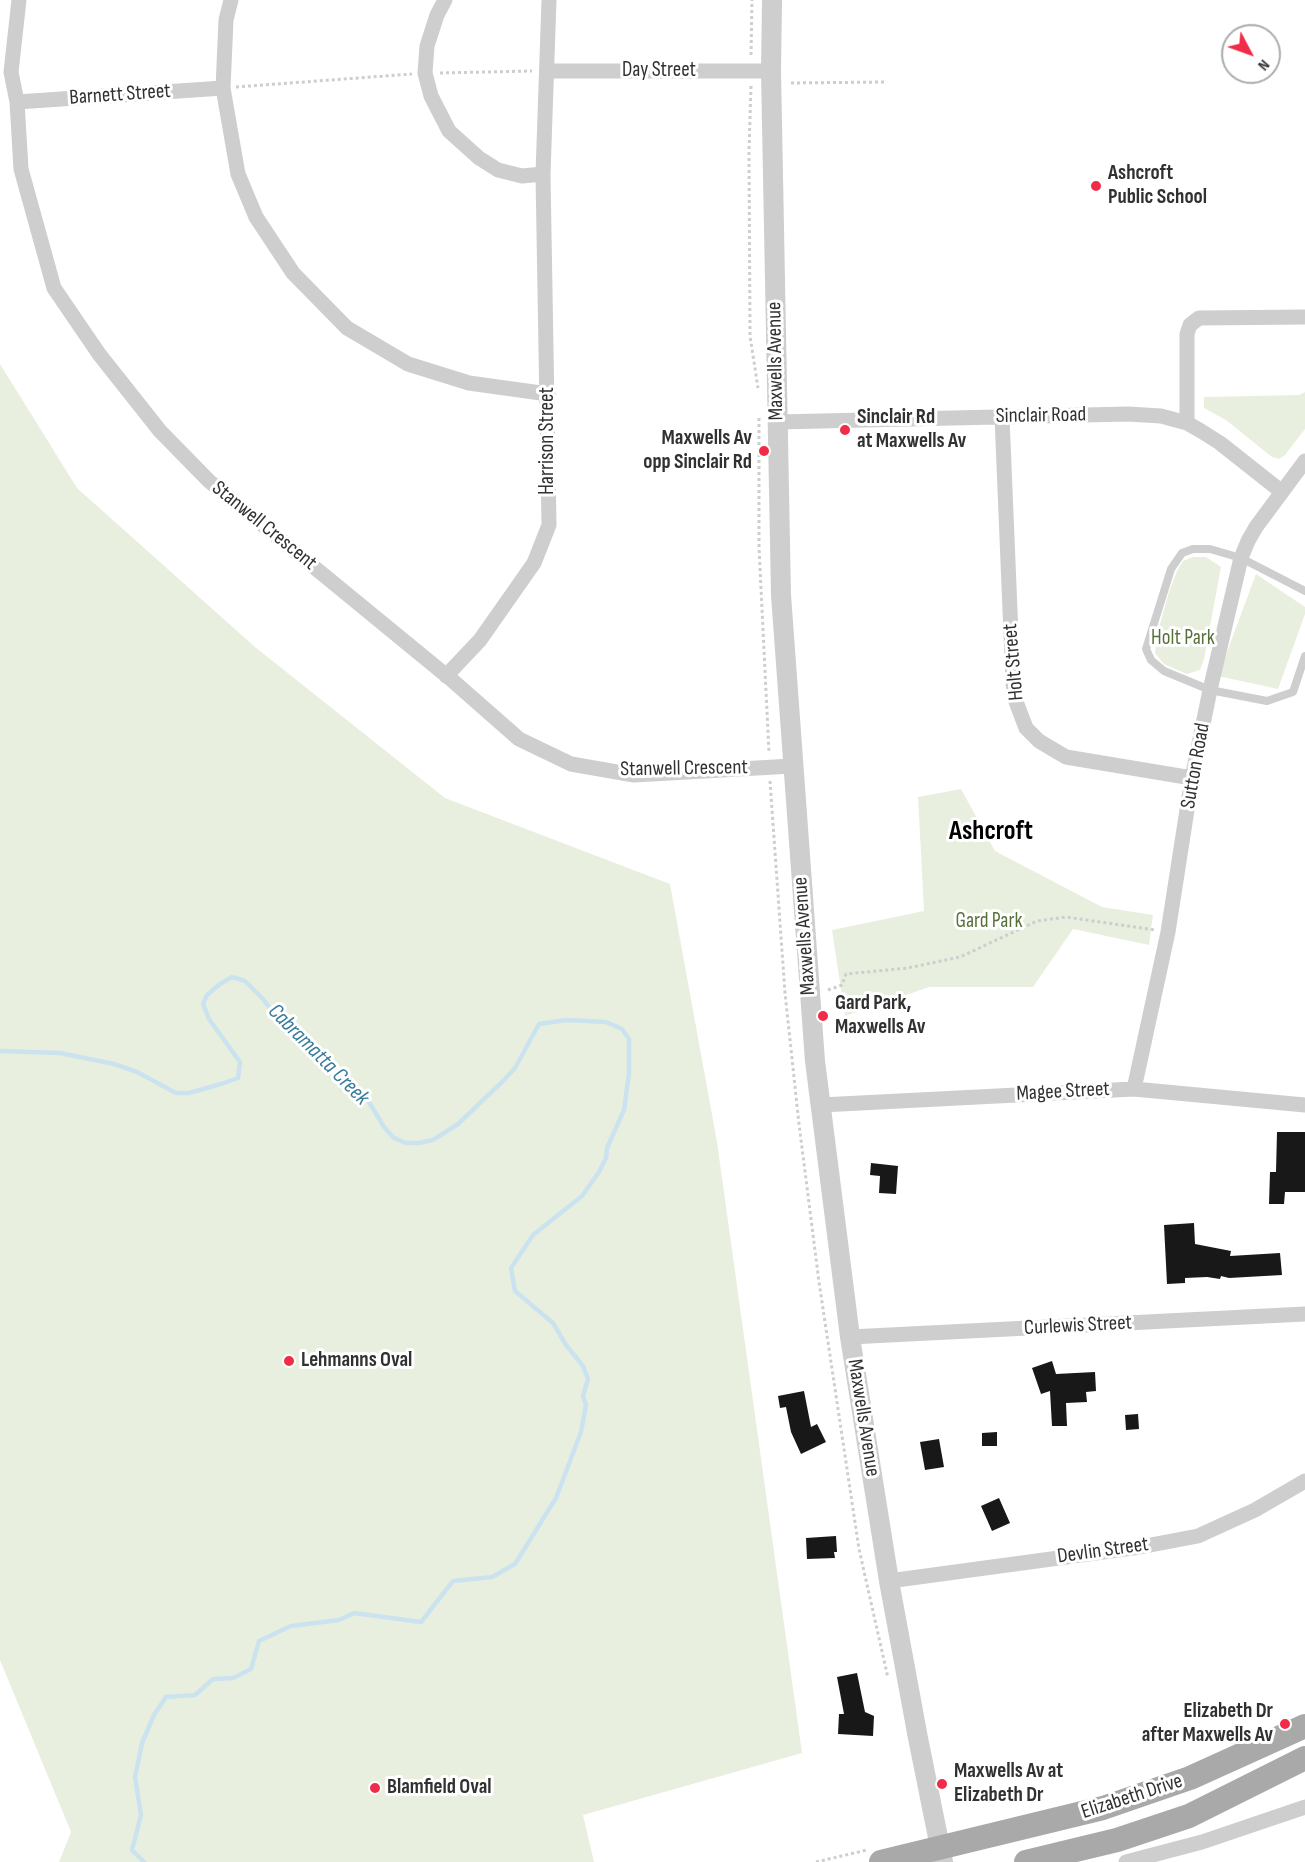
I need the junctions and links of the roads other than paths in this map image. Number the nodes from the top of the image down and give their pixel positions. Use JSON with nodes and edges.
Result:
{"nodes":[{"id":1,"x":19,"y":0,"type":"edge"},
{"id":2,"x":231,"y":0,"type":"edge"},
{"id":3,"x":446,"y":0,"type":"edge"},
{"id":4,"x":549,"y":0,"type":"edge"},
{"id":5,"x":771,"y":0,"type":"edge"},
{"id":6,"x":547,"y":71,"type":"junction"},
{"id":7,"x":771,"y":71,"type":"junction"},
{"id":8,"x":223,"y":88,"type":"junction"},
{"id":9,"x":17,"y":102,"type":"junction"},
{"id":10,"x":543,"y":174,"type":"junction"},
{"id":11,"x":1305,"y":316,"type":"edge"},
{"id":12,"x":548,"y":394,"type":"junction"},
{"id":13,"x":1002,"y":417,"type":"junction"},
{"id":14,"x":777,"y":422,"type":"junction"},
{"id":15,"x":1187,"y":423,"type":"junction"},
{"id":16,"x":1305,"y":461,"type":"edge"},
{"id":17,"x":1282,"y":492,"type":"junction"},
{"id":18,"x":1241,"y":558,"type":"junction"},
{"id":19,"x":1305,"y":591,"type":"edge"},
{"id":20,"x":1305,"y":656,"type":"edge"},
{"id":21,"x":446,"y":676,"type":"junction"},
{"id":22,"x":1210,"y":690,"type":"junction"},
{"id":23,"x":792,"y":766,"type":"junction"},
{"id":24,"x":1192,"y":778,"type":"junction"},
{"id":25,"x":1134,"y":1089,"type":"junction"},
{"id":26,"x":821,"y":1105,"type":"junction"},
{"id":27,"x":1305,"y":1105,"type":"edge"},
{"id":28,"x":1305,"y":1314,"type":"edge"},
{"id":29,"x":850,"y":1337,"type":"junction"},
{"id":30,"x":1305,"y":1480,"type":"edge"},
{"id":31,"x":889,"y":1581,"type":"junction"},
{"id":32,"x":1305,"y":1726,"type":"edge"},
{"id":33,"x":1305,"y":1758,"type":"edge"},
{"id":34,"x":1305,"y":1807,"type":"edge"},
{"id":35,"x":942,"y":1855,"type":"edge"},
{"id":36,"x":881,"y":1862,"type":"edge"},
{"id":37,"x":1026,"y":1862,"type":"edge"},
{"id":38,"x":1126,"y":1862,"type":"edge"}],
"edges":[{"from":1,"to":9,"type":"street","name":"Stanwell Crescent"},
{"from":2,"to":8,"type":"street"},
{"from":3,"to":10,"type":"street"},
{"from":4,"to":6,"type":"street","name":"Harrison Street"},
{"from":5,"to":7,"type":"street","name":"Maxwells Avenue"},
{"from":6,"to":7,"type":"street","name":"Day Street"},
{"from":6,"to":10,"type":"street","name":"Harrison Street"},
{"from":7,"to":14,"type":"street","name":"Maxwells Avenue"},
{"from":8,"to":9,"type":"street","name":"Barnett Street"},
{"from":8,"to":12,"type":"street"},
{"from":9,"to":21,"type":"street","name":"Stanwell Crescent"},
{"from":10,"to":12,"type":"street","name":"Harrison Street"},
{"from":11,"to":15,"type":"street"},
{"from":12,"to":21,"type":"street","name":"Harrison Street"},
{"from":13,"to":14,"type":"street","name":"Sinclair Road"},
{"from":13,"to":15,"type":"street","name":"Sinclair Road"},
{"from":13,"to":24,"type":"street","name":"Holt Street"},
{"from":14,"to":23,"type":"street","name":"Maxwells Avenue"},
{"from":15,"to":17,"type":"street","name":"Sinclair Road"},
{"from":16,"to":17,"type":"street","name":"Sutton Road"},
{"from":17,"to":18,"type":"street","name":"Sutton Road"},
{"from":18,"to":19,"type":"lane"},
{"from":18,"to":22,"type":"street","name":"Sutton Road"},
{"from":18,"to":22,"type":"lane"},
{"from":20,"to":22,"type":"lane"},
{"from":21,"to":23,"type":"street","name":"Stanwell Crescent"},
{"from":22,"to":24,"type":"street","name":"Sutton Road"},
{"from":23,"to":26,"type":"street","name":"Maxwells Avenue"},
{"from":24,"to":25,"type":"street","name":"Sutton Road"},
{"from":25,"to":26,"type":"street","name":"Magee Street"},
{"from":25,"to":27,"type":"street","name":"Magee Street"},
{"from":26,"to":29,"type":"street","name":"Maxwells Avenue"},
{"from":28,"to":29,"type":"street","name":"Curlewis Street"},
{"from":29,"to":31,"type":"street","name":"Maxwells Avenue"},
{"from":30,"to":31,"type":"street","name":"Devlin Street"},
{"from":31,"to":35,"type":"street","name":"Maxwells Avenue"},
{"from":32,"to":35,"type":"main road","name":"Elizabeth Drive"},
{"from":33,"to":37,"type":"main road","name":"Elizabeth Drive"},
{"from":34,"to":38,"type":"street"},
{"from":35,"to":36,"type":"main road","name":"Elizabeth Drive"}]}
